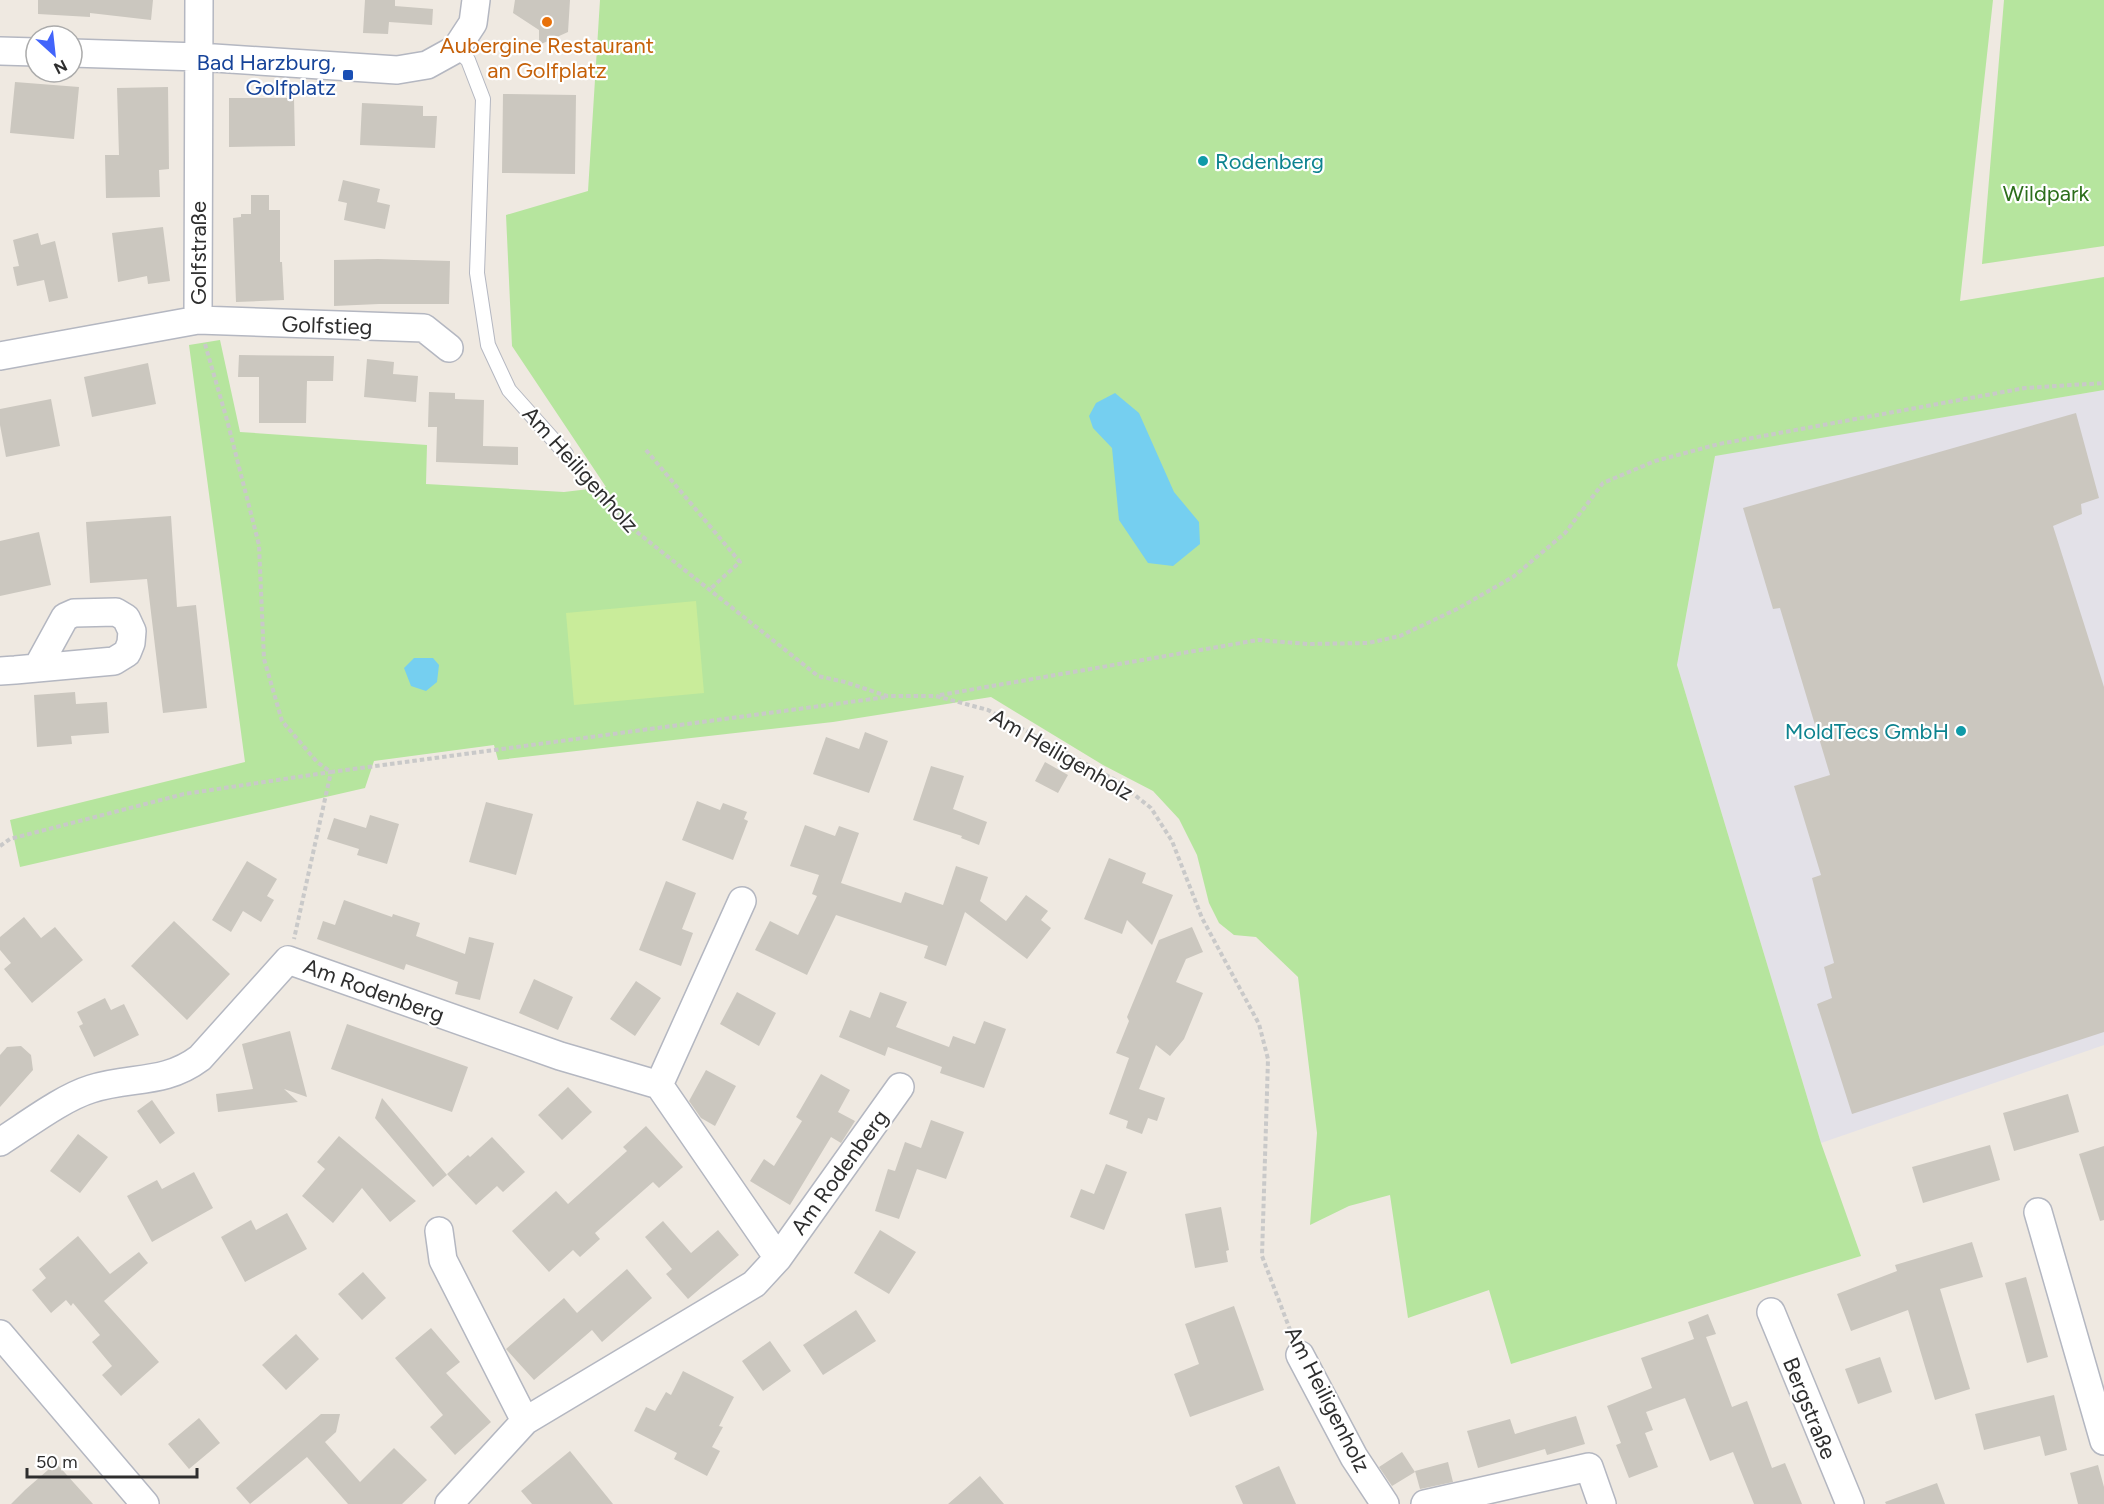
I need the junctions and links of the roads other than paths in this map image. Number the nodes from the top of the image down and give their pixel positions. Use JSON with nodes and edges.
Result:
{"nodes":[{"id":1,"x":199,"y":0,"type":"edge"},
{"id":2,"x":476,"y":0,"type":"edge"},
{"id":3,"x":456,"y":49,"type":"junction"},
{"id":4,"x":0,"y":51,"type":"edge"},
{"id":5,"x":24,"y":52,"type":"edge"},
{"id":6,"x":84,"y":53,"type":"edge"},
{"id":7,"x":199,"y":57,"type":"junction"},
{"id":8,"x":198,"y":320,"type":"junction"},
{"id":9,"x":449,"y":348,"type":"dead end"},
{"id":10,"x":0,"y":356,"type":"edge"},
{"id":11,"x":566,"y":454,"type":"road end"},
{"id":12,"x":37,"y":668,"type":"dead end"},
{"id":13,"x":0,"y":671,"type":"edge"},
{"id":14,"x":742,"y":901,"type":"dead end"},
{"id":15,"x":659,"y":1085,"type":"junction"},
{"id":16,"x":900,"y":1087,"type":"dead end"},
{"id":17,"x":0,"y":1142,"type":"edge"},
{"id":18,"x":2038,"y":1212,"type":"dead end"},
{"id":19,"x":438,"y":1231,"type":"dead end"},
{"id":20,"x":778,"y":1258,"type":"junction"},
{"id":21,"x":1771,"y":1312,"type":"dead end"},
{"id":22,"x":0,"y":1334,"type":"edge"},
{"id":23,"x":1300,"y":1355,"type":"road end"},
{"id":24,"x":525,"y":1421,"type":"junction"},
{"id":25,"x":2104,"y":1442,"type":"edge"},
{"id":26,"x":144,"y":1504,"type":"edge"},
{"id":27,"x":449,"y":1504,"type":"edge"},
{"id":28,"x":1385,"y":1504,"type":"edge"},
{"id":29,"x":1425,"y":1504,"type":"edge"},
{"id":30,"x":1602,"y":1504,"type":"edge"},
{"id":31,"x":1850,"y":1504,"type":"edge"}],
"edges":[{"from":1,"to":7,"type":"street","name":"Golfstraße"},
{"from":2,"to":3,"type":"street"},
{"from":3,"to":7,"type":"street"},
{"from":3,"to":11,"type":"lane","name":"Am Heiligenholz"},
{"from":4,"to":5,"type":"street"},
{"from":6,"to":7,"type":"street"},
{"from":7,"to":8,"type":"street","name":"Golfstraße"},
{"from":8,"to":9,"type":"street","name":"Golfstieg"},
{"from":8,"to":10,"type":"street","name":"Golfstraße"},
{"from":12,"to":13,"type":"street"},
{"from":14,"to":15,"type":"street"},
{"from":15,"to":17,"type":"street","name":"Am Rodenberg"},
{"from":15,"to":20,"type":"street","name":"Am Rodenberg"},
{"from":16,"to":20,"type":"street","name":"Am Rodenberg"},
{"from":18,"to":25,"type":"street"},
{"from":19,"to":24,"type":"street"},
{"from":20,"to":24,"type":"street","name":"Am Rodenberg"},
{"from":21,"to":31,"type":"street","name":"Bergstraße"},
{"from":22,"to":26,"type":"street"},
{"from":23,"to":28,"type":"street","name":"Am Heiligenholz"},
{"from":24,"to":27,"type":"street","name":"Am Rodenberg"},
{"from":29,"to":30,"type":"street"}]}
